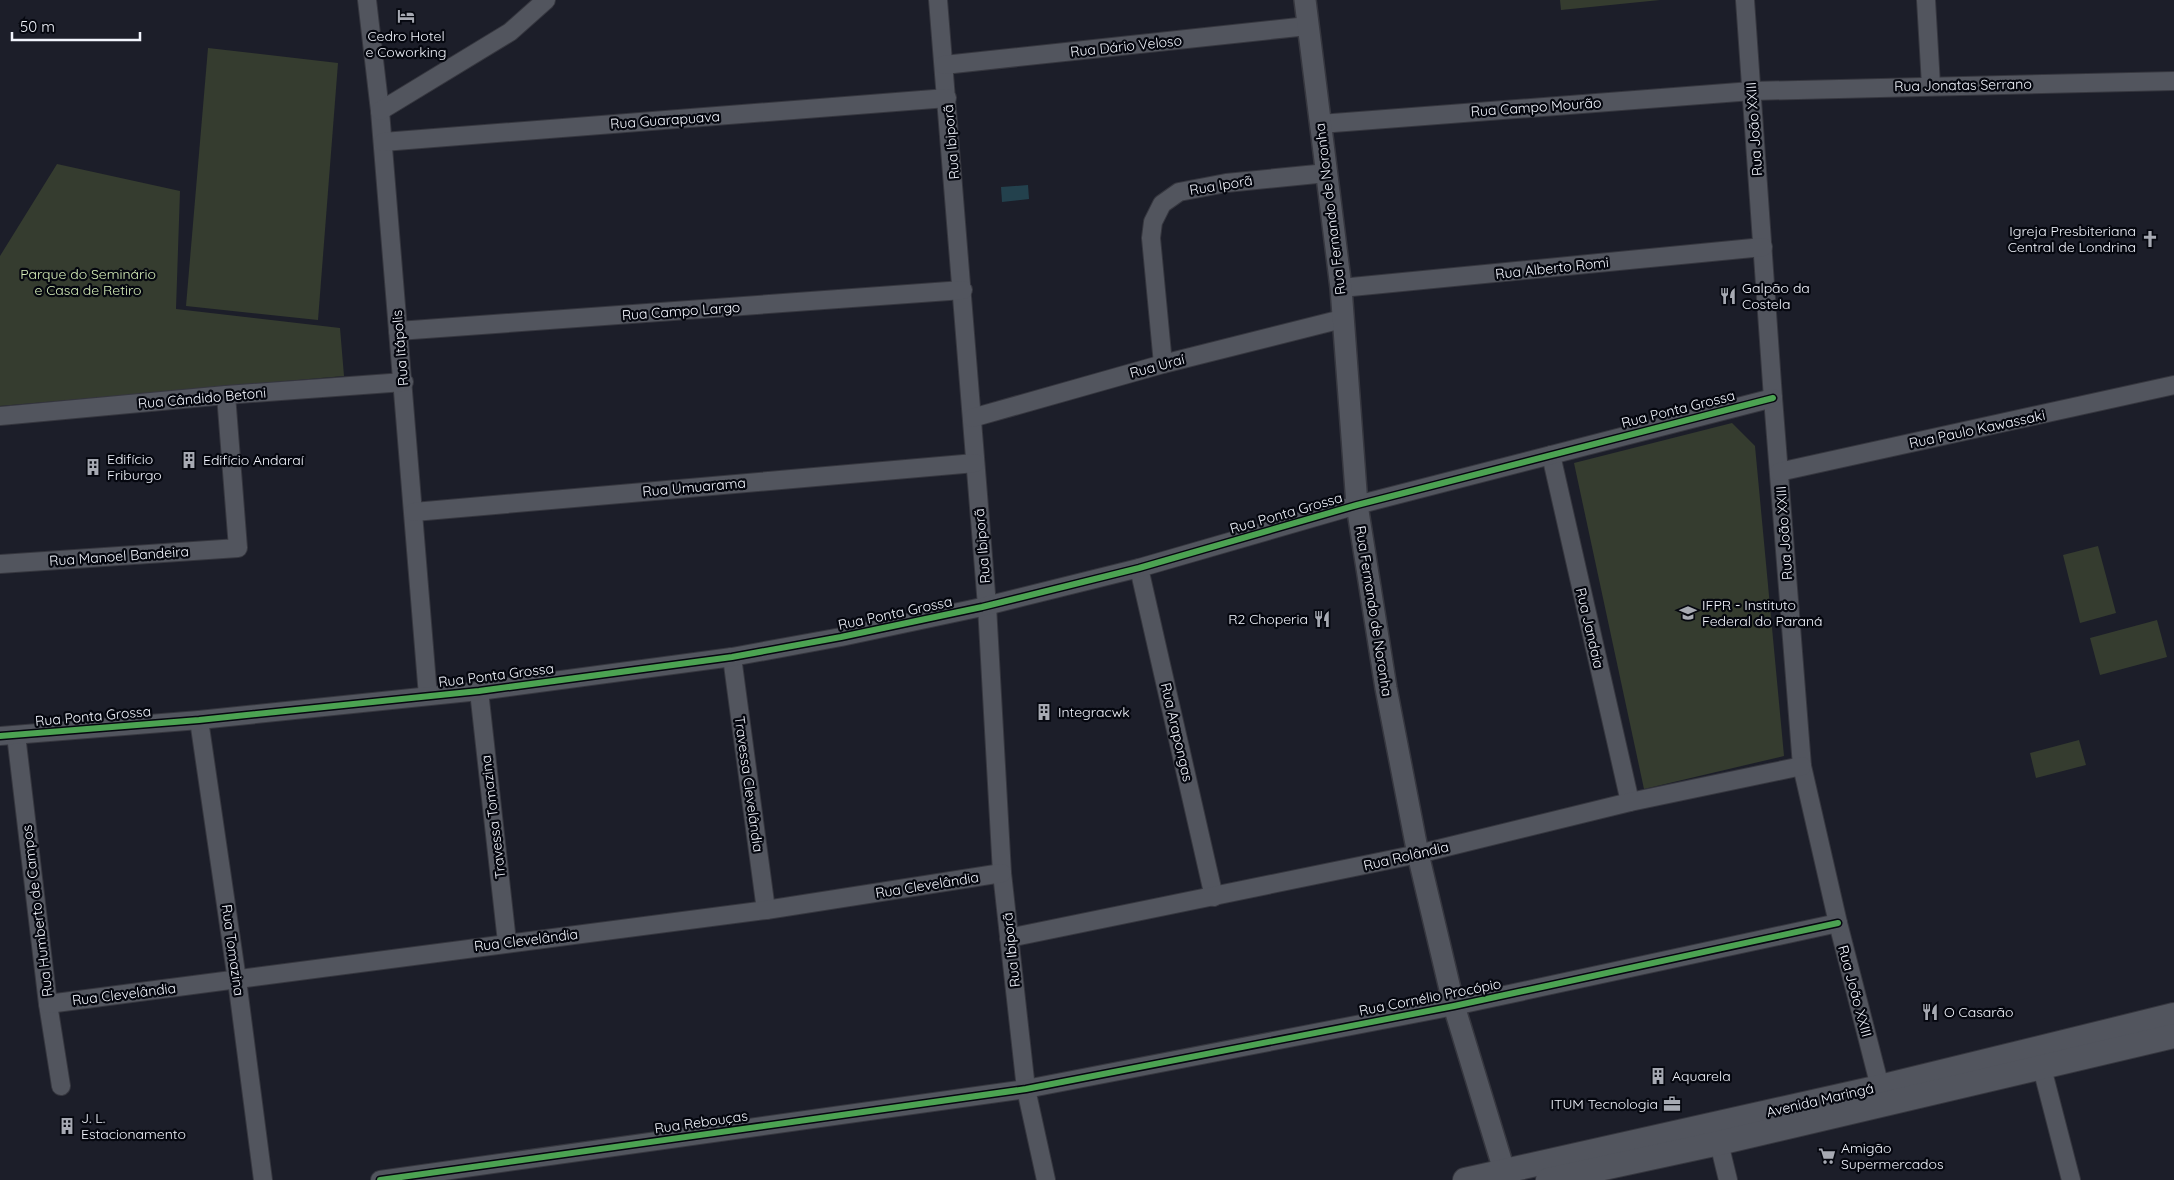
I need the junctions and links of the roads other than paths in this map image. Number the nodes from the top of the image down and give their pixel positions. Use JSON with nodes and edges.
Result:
{"nodes":[{"id":1,"x":367,"y":0,"type":"edge"},
{"id":2,"x":546,"y":0,"type":"edge"},
{"id":3,"x":938,"y":0,"type":"edge"},
{"id":4,"x":1305,"y":0,"type":"edge"},
{"id":5,"x":1745,"y":0,"type":"edge"},
{"id":6,"x":1926,"y":0,"type":"edge"},
{"id":7,"x":1308,"y":26,"type":"junction"},
{"id":8,"x":944,"y":65,"type":"junction"},
{"id":9,"x":2174,"y":81,"type":"edge"},
{"id":10,"x":1931,"y":85,"type":"junction"},
{"id":11,"x":1752,"y":91,"type":"junction"},
{"id":12,"x":947,"y":98,"type":"junction"},
{"id":13,"x":380,"y":111,"type":"junction"},
{"id":14,"x":1320,"y":124,"type":"junction"},
{"id":15,"x":383,"y":142,"type":"junction"},
{"id":16,"x":1326,"y":173,"type":"junction"},
{"id":17,"x":1763,"y":247,"type":"junction"},
{"id":18,"x":1341,"y":288,"type":"junction"},
{"id":19,"x":963,"y":290,"type":"junction"},
{"id":20,"x":1342,"y":318,"type":"junction"},
{"id":21,"x":398,"y":331,"type":"junction"},
{"id":22,"x":1163,"y":364,"type":"junction"},
{"id":23,"x":404,"y":382,"type":"junction"},
{"id":24,"x":2174,"y":385,"type":"edge"},
{"id":25,"x":226,"y":395,"type":"junction"},
{"id":26,"x":1773,"y":398,"type":"junction"},
{"id":27,"x":0,"y":416,"type":"edge"},
{"id":28,"x":972,"y":418,"type":"junction"},
{"id":29,"x":1551,"y":455,"type":"junction"},
{"id":30,"x":975,"y":463,"type":"junction"},
{"id":31,"x":1779,"y":472,"type":"junction"},
{"id":32,"x":1357,"y":505,"type":"junction"},
{"id":33,"x":414,"y":512,"type":"junction"},
{"id":34,"x":0,"y":564,"type":"edge"},
{"id":35,"x":1139,"y":568,"type":"junction"},
{"id":36,"x":988,"y":606,"type":"junction"},
{"id":37,"x":732,"y":657,"type":"junction"},
{"id":38,"x":479,"y":691,"type":"junction"},
{"id":39,"x":428,"y":696,"type":"junction"},
{"id":40,"x":199,"y":720,"type":"junction"},
{"id":41,"x":8,"y":735,"type":"edge"},
{"id":42,"x":1802,"y":766,"type":"junction"},
{"id":43,"x":1630,"y":802,"type":"junction"},
{"id":44,"x":1418,"y":854,"type":"junction"},
{"id":45,"x":1002,"y":873,"type":"junction"},
{"id":46,"x":1214,"y":897,"type":"junction"},
{"id":47,"x":766,"y":910,"type":"junction"},
{"id":48,"x":1838,"y":923,"type":"junction"},
{"id":49,"x":1009,"y":938,"type":"junction"},
{"id":50,"x":507,"y":942,"type":"junction"},
{"id":51,"x":237,"y":980,"type":"junction"},
{"id":52,"x":48,"y":1004,"type":"junction"},
{"id":53,"x":1454,"y":1006,"type":"junction"},
{"id":54,"x":2174,"y":1015,"type":"edge"},
{"id":55,"x":2174,"y":1036,"type":"edge"},
{"id":56,"x":2042,"y":1068,"type":"junction"},
{"id":57,"x":61,"y":1086,"type":"dead end"},
{"id":58,"x":1880,"y":1087,"type":"junction"},
{"id":59,"x":1026,"y":1089,"type":"junction"},
{"id":60,"x":1719,"y":1143,"type":"junction"},
{"id":61,"x":1506,"y":1176,"type":"edge"},
{"id":62,"x":263,"y":1180,"type":"edge"},
{"id":63,"x":380,"y":1180,"type":"edge"},
{"id":64,"x":1046,"y":1180,"type":"edge"},
{"id":65,"x":1465,"y":1180,"type":"edge"},
{"id":66,"x":1548,"y":1180,"type":"edge"},
{"id":67,"x":1728,"y":1180,"type":"edge"},
{"id":68,"x":2071,"y":1180,"type":"edge"}],
"edges":[{"from":1,"to":13,"type":"street","name":"Rua Itápolis"},
{"from":2,"to":13,"type":"street"},
{"from":3,"to":8,"type":"street","name":"Rua Ibiporã"},
{"from":4,"to":7,"type":"street","name":"Rua Fernando de Noronha"},
{"from":5,"to":11,"type":"street","name":"Rua João XXIII"},
{"from":6,"to":10,"type":"street"},
{"from":7,"to":8,"type":"street","name":"Rua Dário Veloso"},
{"from":7,"to":14,"type":"street","name":"Rua Fernando de Noronha"},
{"from":8,"to":12,"type":"street","name":"Rua Ibiporã"},
{"from":9,"to":10,"type":"street","name":"Rua Jonatas Serrano"},
{"from":10,"to":11,"type":"street","name":"Rua Jonatas Serrano"},
{"from":11,"to":14,"type":"street","name":"Rua Campo Mourão"},
{"from":11,"to":17,"type":"street","name":"Rua João XXIII"},
{"from":12,"to":15,"type":"street","name":"Rua Guarapuava"},
{"from":12,"to":19,"type":"street","name":"Rua Ibiporã"},
{"from":13,"to":15,"type":"street","name":"Rua Itápolis"},
{"from":14,"to":16,"type":"street","name":"Rua Fernando de Noronha"},
{"from":15,"to":21,"type":"street","name":"Rua Itápolis"},
{"from":16,"to":18,"type":"street","name":"Rua Fernando de Noronha"},
{"from":16,"to":22,"type":"street","name":"Rua Iporã"},
{"from":17,"to":18,"type":"street","name":"Rua Alberto Romi"},
{"from":17,"to":26,"type":"street","name":"Rua João XXIII"},
{"from":18,"to":20,"type":"street","name":"Rua Fernando de Noronha"},
{"from":19,"to":21,"type":"street","name":"Rua Campo Largo"},
{"from":19,"to":28,"type":"street","name":"Rua Ibiporã"},
{"from":20,"to":22,"type":"street","name":"Rua Uraí"},
{"from":20,"to":32,"type":"street","name":"Rua Fernando de Noronha"},
{"from":21,"to":23,"type":"street","name":"Rua Itápolis"},
{"from":22,"to":28,"type":"street","name":"Rua Uraí"},
{"from":23,"to":25,"type":"street","name":"Rua Cândido Betoni"},
{"from":23,"to":33,"type":"street","name":"Rua Itápolis"},
{"from":24,"to":31,"type":"street","name":"Rua Paulo Kawassaki"},
{"from":25,"to":27,"type":"street","name":"Rua Cândido Betoni"},
{"from":25,"to":34,"type":"street","name":"Rua Manoel Bandeira"},
{"from":26,"to":29,"type":"street","name":"Rua Ponta Grossa"},
{"from":26,"to":31,"type":"street","name":"Rua João XXIII"},
{"from":28,"to":30,"type":"street","name":"Rua Ibiporã"},
{"from":29,"to":32,"type":"street","name":"Rua Ponta Grossa"},
{"from":29,"to":43,"type":"street","name":"Rua Jandaia"},
{"from":30,"to":33,"type":"street","name":"Rua Umuarama"},
{"from":30,"to":36,"type":"street","name":"Rua Ibiporã"},
{"from":31,"to":42,"type":"street","name":"Rua João XXIII"},
{"from":32,"to":35,"type":"street","name":"Rua Ponta Grossa"},
{"from":32,"to":44,"type":"street","name":"Rua Fernando de Noronha"},
{"from":33,"to":39,"type":"street","name":"Rua Itápolis"},
{"from":35,"to":36,"type":"street","name":"Rua Ponta Grossa"},
{"from":35,"to":46,"type":"street","name":"Rua Arapongas"},
{"from":36,"to":37,"type":"street","name":"Rua Ponta Grossa"},
{"from":36,"to":45,"type":"street","name":"Rua Ibiporã"},
{"from":37,"to":38,"type":"street","name":"Rua Ponta Grossa"},
{"from":37,"to":47,"type":"street","name":"Travessa Clevelândia"},
{"from":38,"to":39,"type":"street","name":"Rua Ponta Grossa"},
{"from":38,"to":50,"type":"street","name":"Travessa Tomazina"},
{"from":39,"to":40,"type":"street","name":"Rua Ponta Grossa"},
{"from":40,"to":41,"type":"street","name":"Rua Ponta Grossa"},
{"from":40,"to":51,"type":"street","name":"Rua Tomazina"},
{"from":41,"to":52,"type":"street","name":"Rua Humberto de Campos"},
{"from":42,"to":43,"type":"street","name":"Rua Rolândia"},
{"from":42,"to":48,"type":"street","name":"Rua João XXIII"},
{"from":43,"to":44,"type":"street","name":"Rua Rolândia"},
{"from":44,"to":46,"type":"street","name":"Rua Rolândia"},
{"from":44,"to":53,"type":"street","name":"Rua Fernando de Noronha"},
{"from":45,"to":47,"type":"street","name":"Rua Clevelândia"},
{"from":45,"to":49,"type":"street","name":"Rua Ibiporã"},
{"from":46,"to":49,"type":"street","name":"Rua Rolândia"},
{"from":47,"to":50,"type":"street","name":"Rua Clevelândia"},
{"from":48,"to":53,"type":"street","name":"Rua Cornélio Procópio"},
{"from":48,"to":58,"type":"street","name":"Rua João XXIII"},
{"from":49,"to":59,"type":"street","name":"Rua Ibiporã"},
{"from":50,"to":51,"type":"street","name":"Rua Clevelândia"},
{"from":51,"to":52,"type":"street","name":"Rua Clevelândia"},
{"from":51,"to":62,"type":"street","name":"Rua Tomazina"},
{"from":52,"to":57,"type":"street","name":"Rua Humberto de Campos"},
{"from":53,"to":59,"type":"street","name":"Rua Cornélio Procópio"},
{"from":53,"to":61,"type":"street","name":"Rua Fernando de Noronha"},
{"from":54,"to":58,"type":"main road","name":"Avenida Maringá"},
{"from":55,"to":56,"type":"main road","name":"Avenida Maringá"},
{"from":56,"to":60,"type":"main road","name":"Avenida Maringá"},
{"from":56,"to":68,"type":"street"},
{"from":58,"to":61,"type":"main road","name":"Avenida Maringá"},
{"from":59,"to":63,"type":"street","name":"Rua Rebouças"},
{"from":59,"to":64,"type":"street","name":"Rua Ibiporã"},
{"from":60,"to":66,"type":"main road","name":"Avenida Maringá"},
{"from":60,"to":67,"type":"street"},
{"from":61,"to":65,"type":"main road","name":"Avenida Maringá"}]}
